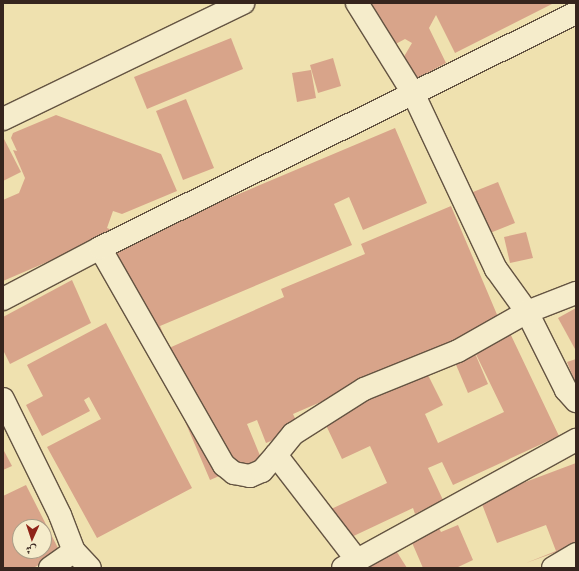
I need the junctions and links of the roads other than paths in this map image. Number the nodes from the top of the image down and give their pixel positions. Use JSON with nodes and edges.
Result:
{"nodes":[{"id":1,"x":243,"y":3,"type":"edge"},
{"id":2,"x":357,"y":3,"type":"edge"},
{"id":3,"x":576,"y":13,"type":"edge"},
{"id":4,"x":414,"y":93,"type":"junction"},
{"id":5,"x":3,"y":119,"type":"edge"},
{"id":6,"x":100,"y":248,"type":"junction"},
{"id":7,"x":576,"y":292,"type":"edge"},
{"id":8,"x":3,"y":299,"type":"edge"},
{"id":9,"x":527,"y":312,"type":"junction"},
{"id":10,"x":576,"y":401,"type":"edge"},
{"id":11,"x":5,"y":408,"type":"edge"},
{"id":12,"x":576,"y":440,"type":"edge"},
{"id":13,"x":276,"y":456,"type":"junction"},
{"id":14,"x":74,"y":551,"type":"junction"},
{"id":15,"x":576,"y":554,"type":"edge"},
{"id":16,"x":350,"y":564,"type":"edge"},
{"id":17,"x":50,"y":568,"type":"edge"},
{"id":18,"x":90,"y":568,"type":"edge"},
{"id":19,"x":553,"y":568,"type":"edge"}],
"edges":[{"from":1,"to":5,"type":"street"},
{"from":2,"to":4,"type":"street"},
{"from":3,"to":4,"type":"street"},
{"from":4,"to":6,"type":"street"},
{"from":4,"to":9,"type":"street"},
{"from":6,"to":8,"type":"street"},
{"from":6,"to":13,"type":"street"},
{"from":7,"to":9,"type":"street"},
{"from":9,"to":10,"type":"street"},
{"from":9,"to":13,"type":"street"},
{"from":11,"to":14,"type":"street"},
{"from":12,"to":16,"type":"street"},
{"from":13,"to":16,"type":"street"},
{"from":14,"to":17,"type":"street"},
{"from":14,"to":18,"type":"street"},
{"from":15,"to":19,"type":"street"}]}
